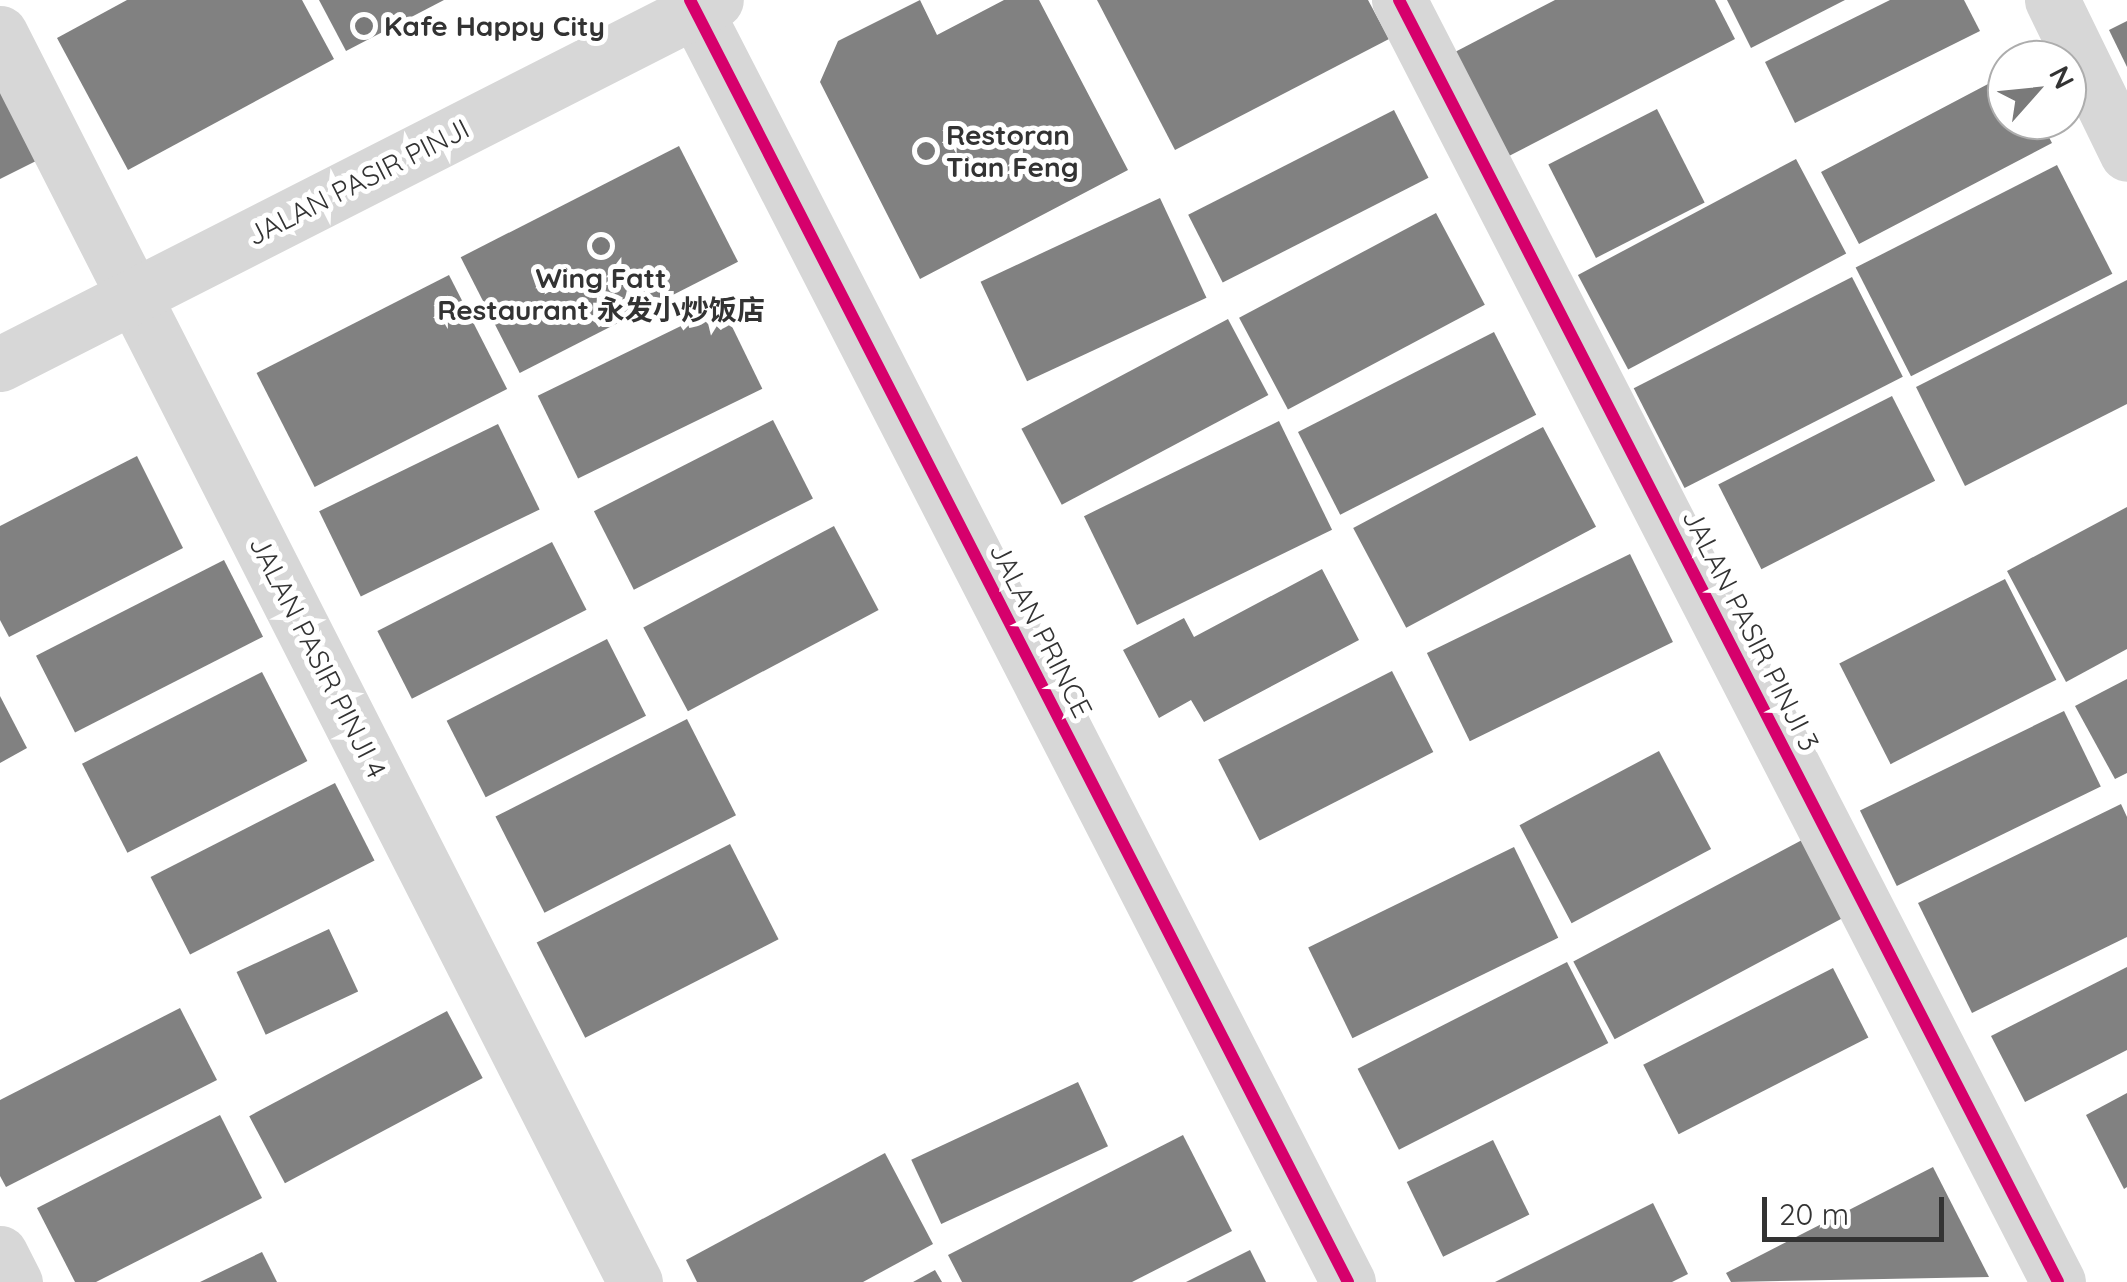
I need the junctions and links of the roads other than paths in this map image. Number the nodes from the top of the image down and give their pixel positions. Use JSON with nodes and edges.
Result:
{"nodes":[{"id":1,"x":1399,"y":0,"type":"edge"},
{"id":2,"x":2052,"y":0,"type":"edge"},
{"id":3,"x":700,"y":3,"type":"edge"},
{"id":4,"x":0,"y":32,"type":"edge"},
{"id":5,"x":2127,"y":154,"type":"edge"},
{"id":6,"x":135,"y":295,"type":"junction"},
{"id":7,"x":0,"y":364,"type":"edge"},
{"id":8,"x":0,"y":1253,"type":"edge"},
{"id":9,"x":15,"y":1282,"type":"edge"},
{"id":10,"x":635,"y":1282,"type":"edge"},
{"id":11,"x":1348,"y":1282,"type":"edge"},
{"id":12,"x":2058,"y":1282,"type":"edge"}],
"edges":[{"from":1,"to":12,"type":"street","name":"JALAN PASIR PINJI 3"},
{"from":2,"to":5,"type":"street"},
{"from":3,"to":6,"type":"street","name":"JALAN PASIR PINJI"},
{"from":3,"to":11,"type":"street","name":"JALAN PRINCE"},
{"from":4,"to":6,"type":"street","name":"JALAN PASIR PINJI 4"},
{"from":6,"to":7,"type":"street","name":"JALAN PASIR PINJI"},
{"from":6,"to":10,"type":"street","name":"JALAN PASIR PINJI 4"},
{"from":8,"to":9,"type":"street"}]}
